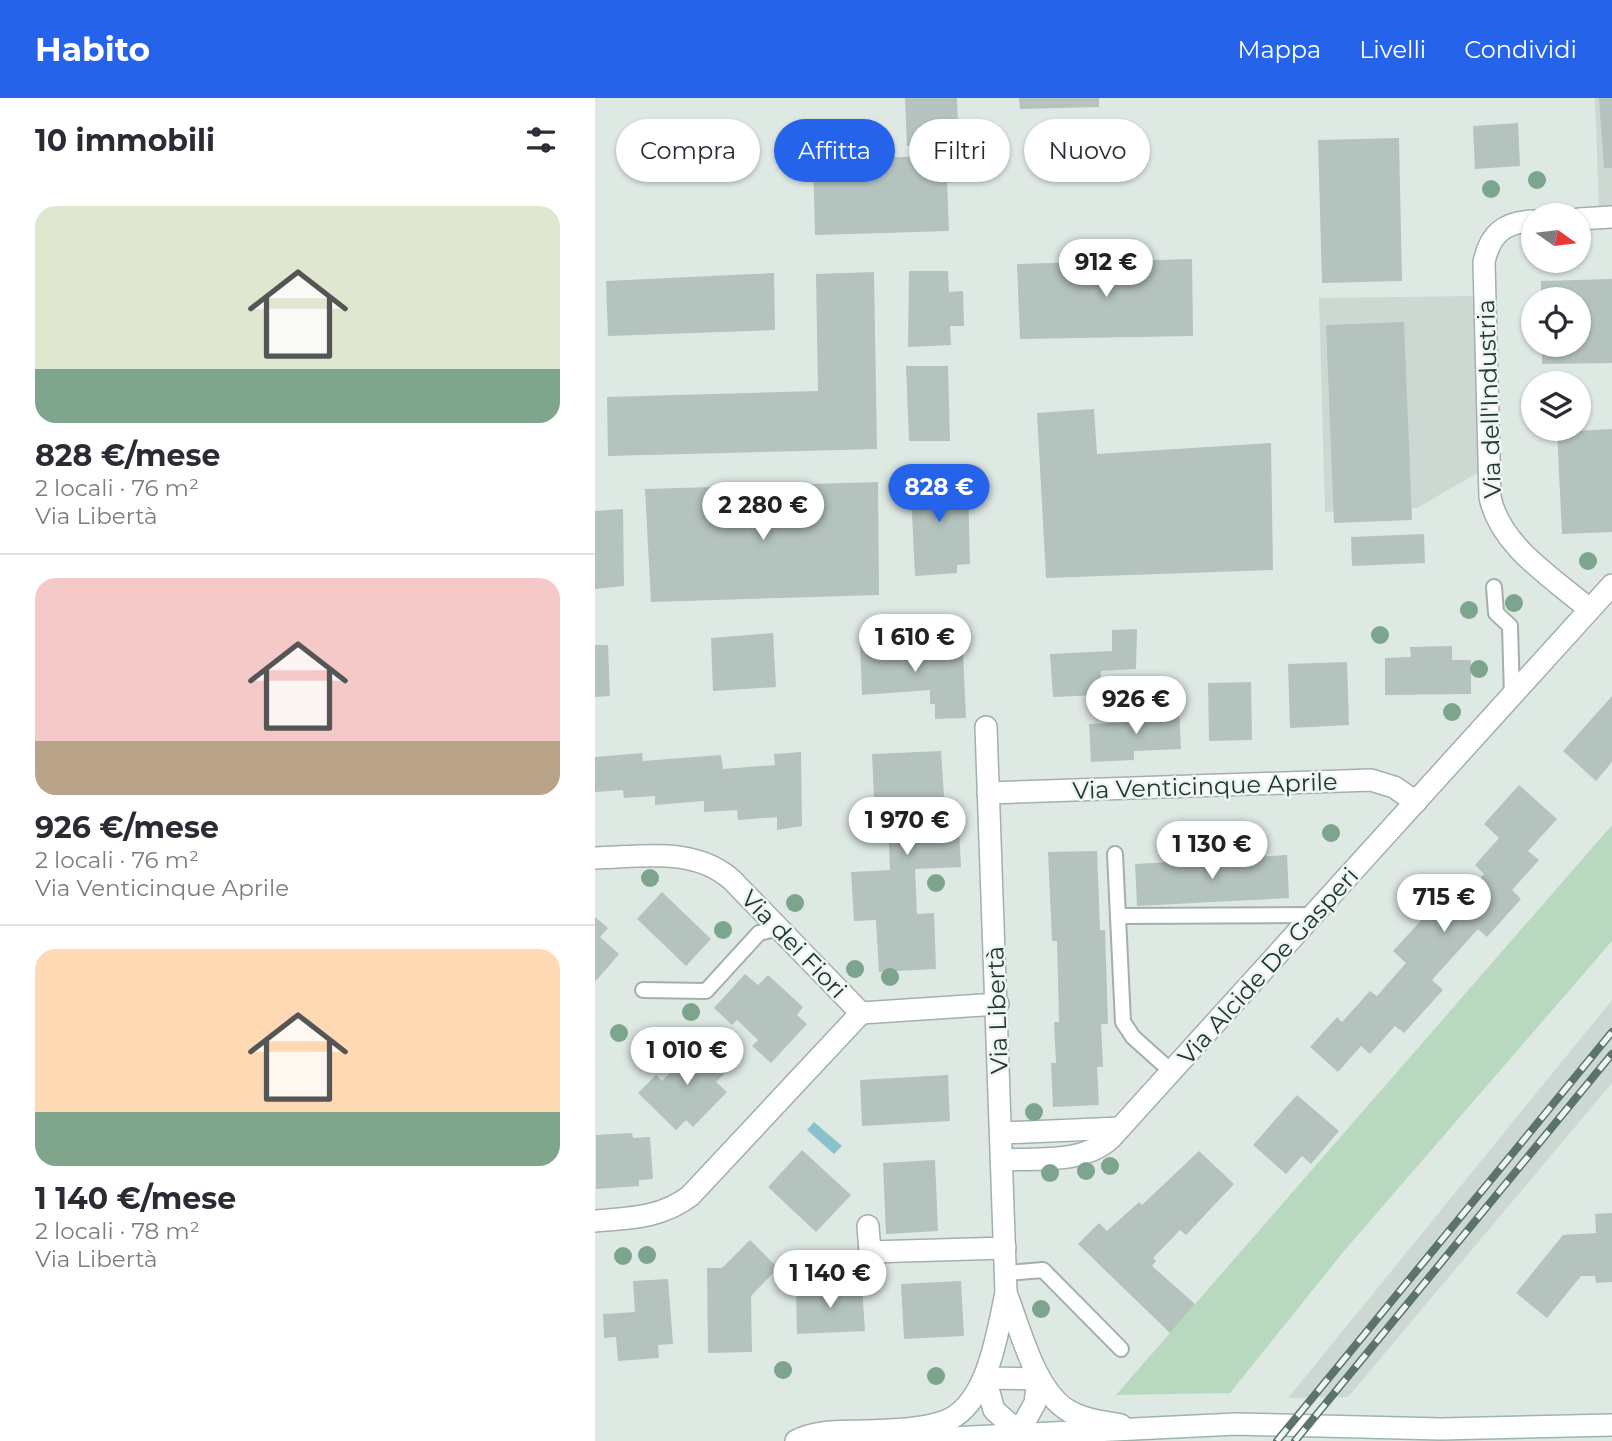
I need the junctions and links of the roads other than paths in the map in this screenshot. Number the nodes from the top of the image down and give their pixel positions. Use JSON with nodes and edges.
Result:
{"nodes":[{"id":1,"x":1612,"y":217,"type":"edge"},
{"id":2,"x":1591,"y":218,"type":"edge"},
{"id":3,"x":1521,"y":222,"type":"edge"},
{"id":4,"x":1612,"y":585,"type":"edge"},
{"id":5,"x":1495,"y":587,"type":"dead end"},
{"id":6,"x":1590,"y":609,"type":"junction"},
{"id":7,"x":1511,"y":695,"type":"junction"},
{"id":8,"x":986,"y":727,"type":"dead end"},
{"id":9,"x":988,"y":793,"type":"junction"},
{"id":10,"x":1416,"y":802,"type":"junction"},
{"id":11,"x":1115,"y":854,"type":"dead end"},
{"id":12,"x":595,"y":858,"type":"edge"},
{"id":13,"x":1314,"y":915,"type":"junction"},
{"id":14,"x":1118,"y":916,"type":"junction"},
{"id":15,"x":779,"y":928,"type":"junction"},
{"id":16,"x":643,"y":990,"type":"dead end"},
{"id":17,"x":998,"y":1004,"type":"junction"},
{"id":18,"x":861,"y":1013,"type":"junction"},
{"id":19,"x":1172,"y":1072,"type":"junction"},
{"id":20,"x":1120,"y":1128,"type":"junction"},
{"id":21,"x":1002,"y":1133,"type":"junction"},
{"id":22,"x":1003,"y":1160,"type":"junction"},
{"id":23,"x":595,"y":1220,"type":"edge"},
{"id":24,"x":868,"y":1226,"type":"dead end"},
{"id":25,"x":1005,"y":1248,"type":"junction"},
{"id":26,"x":1006,"y":1283,"type":"junction"},
{"id":27,"x":1121,"y":1349,"type":"dead end"},
{"id":28,"x":985,"y":1378,"type":"junction"},
{"id":29,"x":1038,"y":1379,"type":"junction"},
{"id":30,"x":1612,"y":1425,"type":"edge"},
{"id":31,"x":1150,"y":1429,"type":"junction"},
{"id":32,"x":1021,"y":1439,"type":"edge"},
{"id":33,"x":796,"y":1441,"type":"edge"},
{"id":34,"x":889,"y":1441,"type":"edge"}],
"edges":[{"from":1,"to":2,"type":"street"},
{"from":3,"to":6,"type":"street","name":"Via dell'Industria"},
{"from":4,"to":6,"type":"street","name":"Via Alcide De Gasperi"},
{"from":5,"to":7,"type":"lane"},
{"from":6,"to":7,"type":"street","name":"Via Alcide De Gasperi"},
{"from":7,"to":10,"type":"street","name":"Via Alcide De Gasperi"},
{"from":8,"to":9,"type":"street","name":"Via Libertà"},
{"from":9,"to":10,"type":"street","name":"Via Venticinque Aprile"},
{"from":9,"to":17,"type":"street","name":"Via Libertà"},
{"from":10,"to":13,"type":"street","name":"Via Alcide De Gasperi"},
{"from":11,"to":14,"type":"lane"},
{"from":12,"to":15,"type":"street","name":"Via dei Fiori"},
{"from":13,"to":14,"type":"lane"},
{"from":13,"to":19,"type":"street","name":"Via Alcide De Gasperi"},
{"from":14,"to":19,"type":"lane"},
{"from":15,"to":16,"type":"lane"},
{"from":15,"to":18,"type":"street","name":"Via dei Fiori"},
{"from":17,"to":18,"type":"street","name":"Via dei Fiori"},
{"from":17,"to":21,"type":"street","name":"Via Libertà"},
{"from":18,"to":23,"type":"street"},
{"from":19,"to":20,"type":"street","name":"Via Alcide De Gasperi"},
{"from":20,"to":21,"type":"street"},
{"from":20,"to":22,"type":"street","name":"Via Alcide De Gasperi"},
{"from":21,"to":22,"type":"street","name":"Via Libertà"},
{"from":22,"to":25,"type":"street","name":"Via Libertà"},
{"from":24,"to":25,"type":"street"},
{"from":25,"to":26,"type":"street","name":"Via Libertà"},
{"from":26,"to":27,"type":"lane"},
{"from":26,"to":28,"type":"street","name":"Via Libertà"},
{"from":26,"to":29,"type":"street","name":"Via Libertà"},
{"from":28,"to":29,"type":"street"},
{"from":28,"to":32,"type":"street"},
{"from":28,"to":33,"type":"street","name":"Via Libertà"},
{"from":29,"to":31,"type":"street","name":"Via Libertà"},
{"from":29,"to":32,"type":"street"},
{"from":30,"to":31,"type":"street"},
{"from":31,"to":32,"type":"street"},
{"from":32,"to":34,"type":"street"}]}
